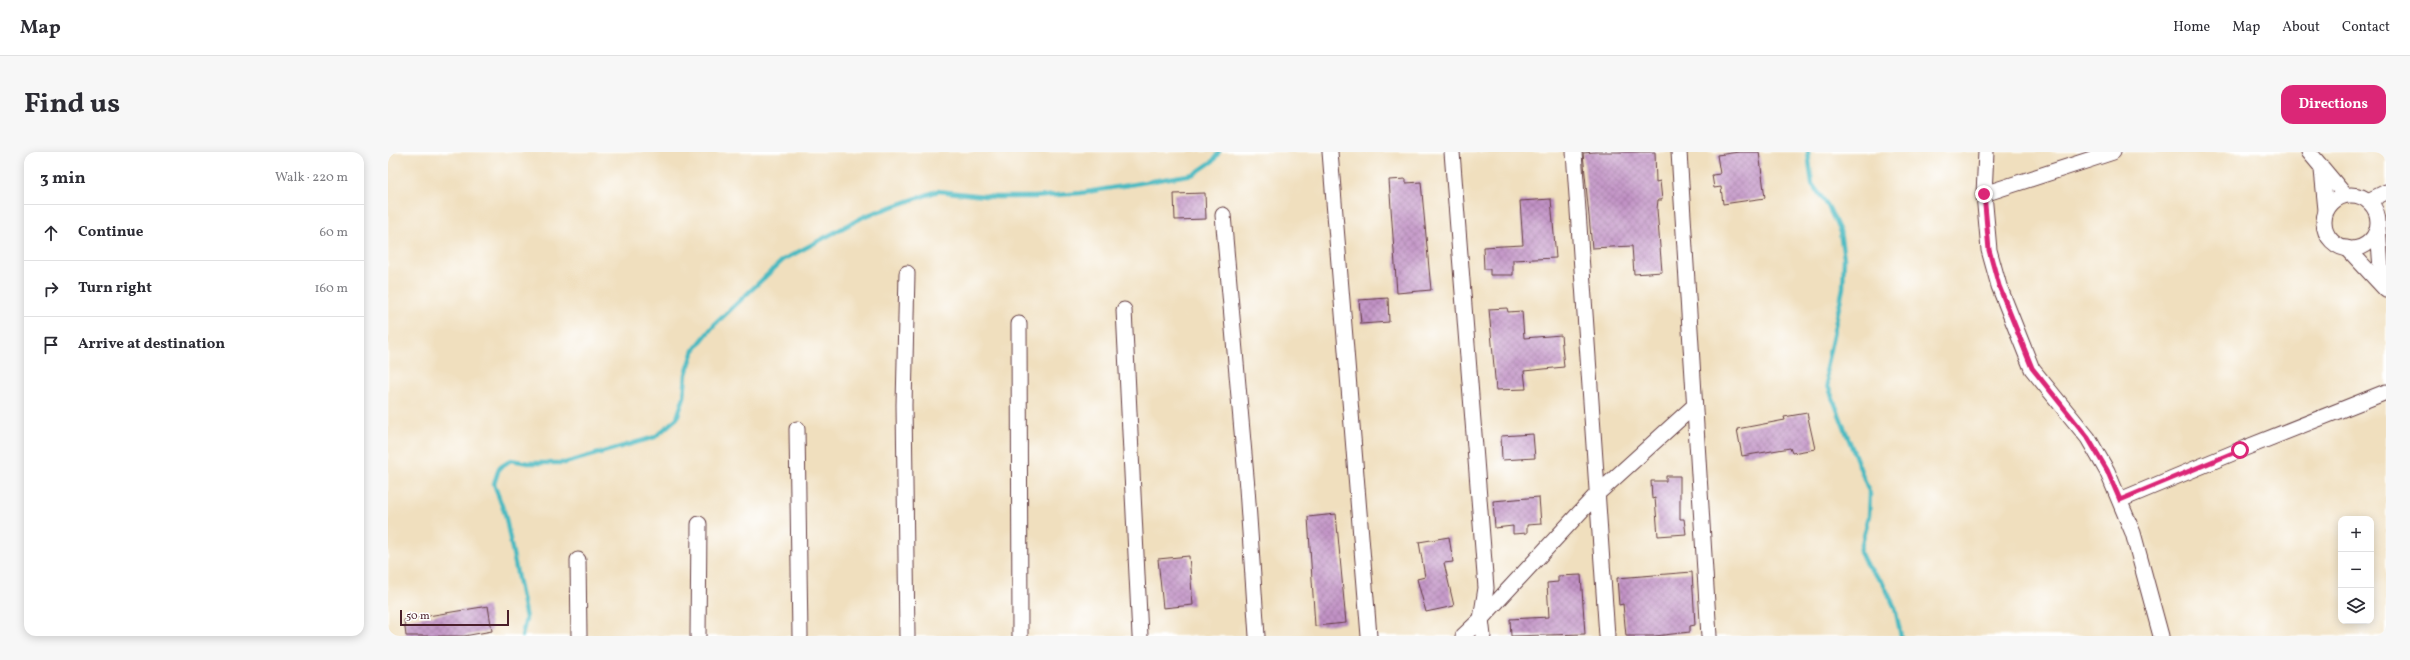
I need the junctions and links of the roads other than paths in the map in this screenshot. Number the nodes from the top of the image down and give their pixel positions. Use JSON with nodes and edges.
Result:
{"nodes":[{"id":1,"x":1330,"y":152,"type":"edge"},
{"id":2,"x":1452,"y":152,"type":"edge"},
{"id":3,"x":1574,"y":152,"type":"edge"},
{"id":4,"x":1679,"y":152,"type":"edge"},
{"id":5,"x":1986,"y":152,"type":"edge"},
{"id":6,"x":2113,"y":152,"type":"edge"},
{"id":7,"x":2309,"y":152,"type":"edge"},
{"id":8,"x":2322,"y":170,"type":"junction"},
{"id":9,"x":2386,"y":192,"type":"edge"},
{"id":10,"x":1984,"y":194,"type":"junction"},
{"id":11,"x":2345,"y":195,"type":"junction"},
{"id":12,"x":2368,"y":201,"type":"junction"},
{"id":13,"x":2326,"y":210,"type":"junction"},
{"id":14,"x":1223,"y":215,"type":"dead end"},
{"id":15,"x":2380,"y":220,"type":"edge"},
{"id":16,"x":2346,"y":248,"type":"junction"},
{"id":17,"x":907,"y":273,"type":"dead end"},
{"id":18,"x":2384,"y":287,"type":"edge"},
{"id":19,"x":1124,"y":310,"type":"dead end"},
{"id":20,"x":1019,"y":324,"type":"dead end"},
{"id":21,"x":2386,"y":392,"type":"edge"},
{"id":22,"x":1694,"y":406,"type":"junction"},
{"id":23,"x":797,"y":429,"type":"dead end"},
{"id":24,"x":1596,"y":494,"type":"junction"},
{"id":25,"x":2120,"y":500,"type":"junction"},
{"id":26,"x":699,"y":524,"type":"dead end"},
{"id":27,"x":578,"y":560,"type":"dead end"},
{"id":28,"x":1481,"y":620,"type":"junction"},
{"id":29,"x":579,"y":636,"type":"edge"},
{"id":30,"x":698,"y":636,"type":"edge"},
{"id":31,"x":800,"y":636,"type":"edge"},
{"id":32,"x":907,"y":636,"type":"edge"},
{"id":33,"x":1020,"y":636,"type":"edge"},
{"id":34,"x":1140,"y":636,"type":"edge"},
{"id":35,"x":1257,"y":636,"type":"edge"},
{"id":36,"x":1369,"y":636,"type":"edge"},
{"id":37,"x":1463,"y":636,"type":"edge"},
{"id":38,"x":1483,"y":636,"type":"edge"},
{"id":39,"x":1607,"y":636,"type":"edge"},
{"id":40,"x":1709,"y":636,"type":"edge"},
{"id":41,"x":2161,"y":636,"type":"edge"}],
"edges":[{"from":1,"to":36,"type":"street"},
{"from":2,"to":28,"type":"street"},
{"from":3,"to":24,"type":"street"},
{"from":4,"to":22,"type":"street"},
{"from":5,"to":10,"type":"street"},
{"from":6,"to":10,"type":"street"},
{"from":7,"to":8,"type":"street"},
{"from":8,"to":11,"type":"street"},
{"from":8,"to":13,"type":"street"},
{"from":9,"to":12,"type":"street"},
{"from":10,"to":25,"type":"street"},
{"from":11,"to":12,"type":"street"},
{"from":11,"to":13,"type":"street"},
{"from":12,"to":15,"type":"street"},
{"from":13,"to":16,"type":"street"},
{"from":14,"to":35,"type":"street"},
{"from":15,"to":16,"type":"street"},
{"from":15,"to":18,"type":"street"},
{"from":16,"to":18,"type":"street"},
{"from":17,"to":32,"type":"street"},
{"from":19,"to":34,"type":"street"},
{"from":20,"to":33,"type":"street"},
{"from":21,"to":25,"type":"street"},
{"from":22,"to":24,"type":"street"},
{"from":22,"to":40,"type":"street"},
{"from":23,"to":31,"type":"street"},
{"from":24,"to":28,"type":"street"},
{"from":24,"to":39,"type":"street"},
{"from":25,"to":41,"type":"street"},
{"from":26,"to":30,"type":"street"},
{"from":27,"to":29,"type":"street"},
{"from":28,"to":37,"type":"street"},
{"from":28,"to":38,"type":"street"}]}
